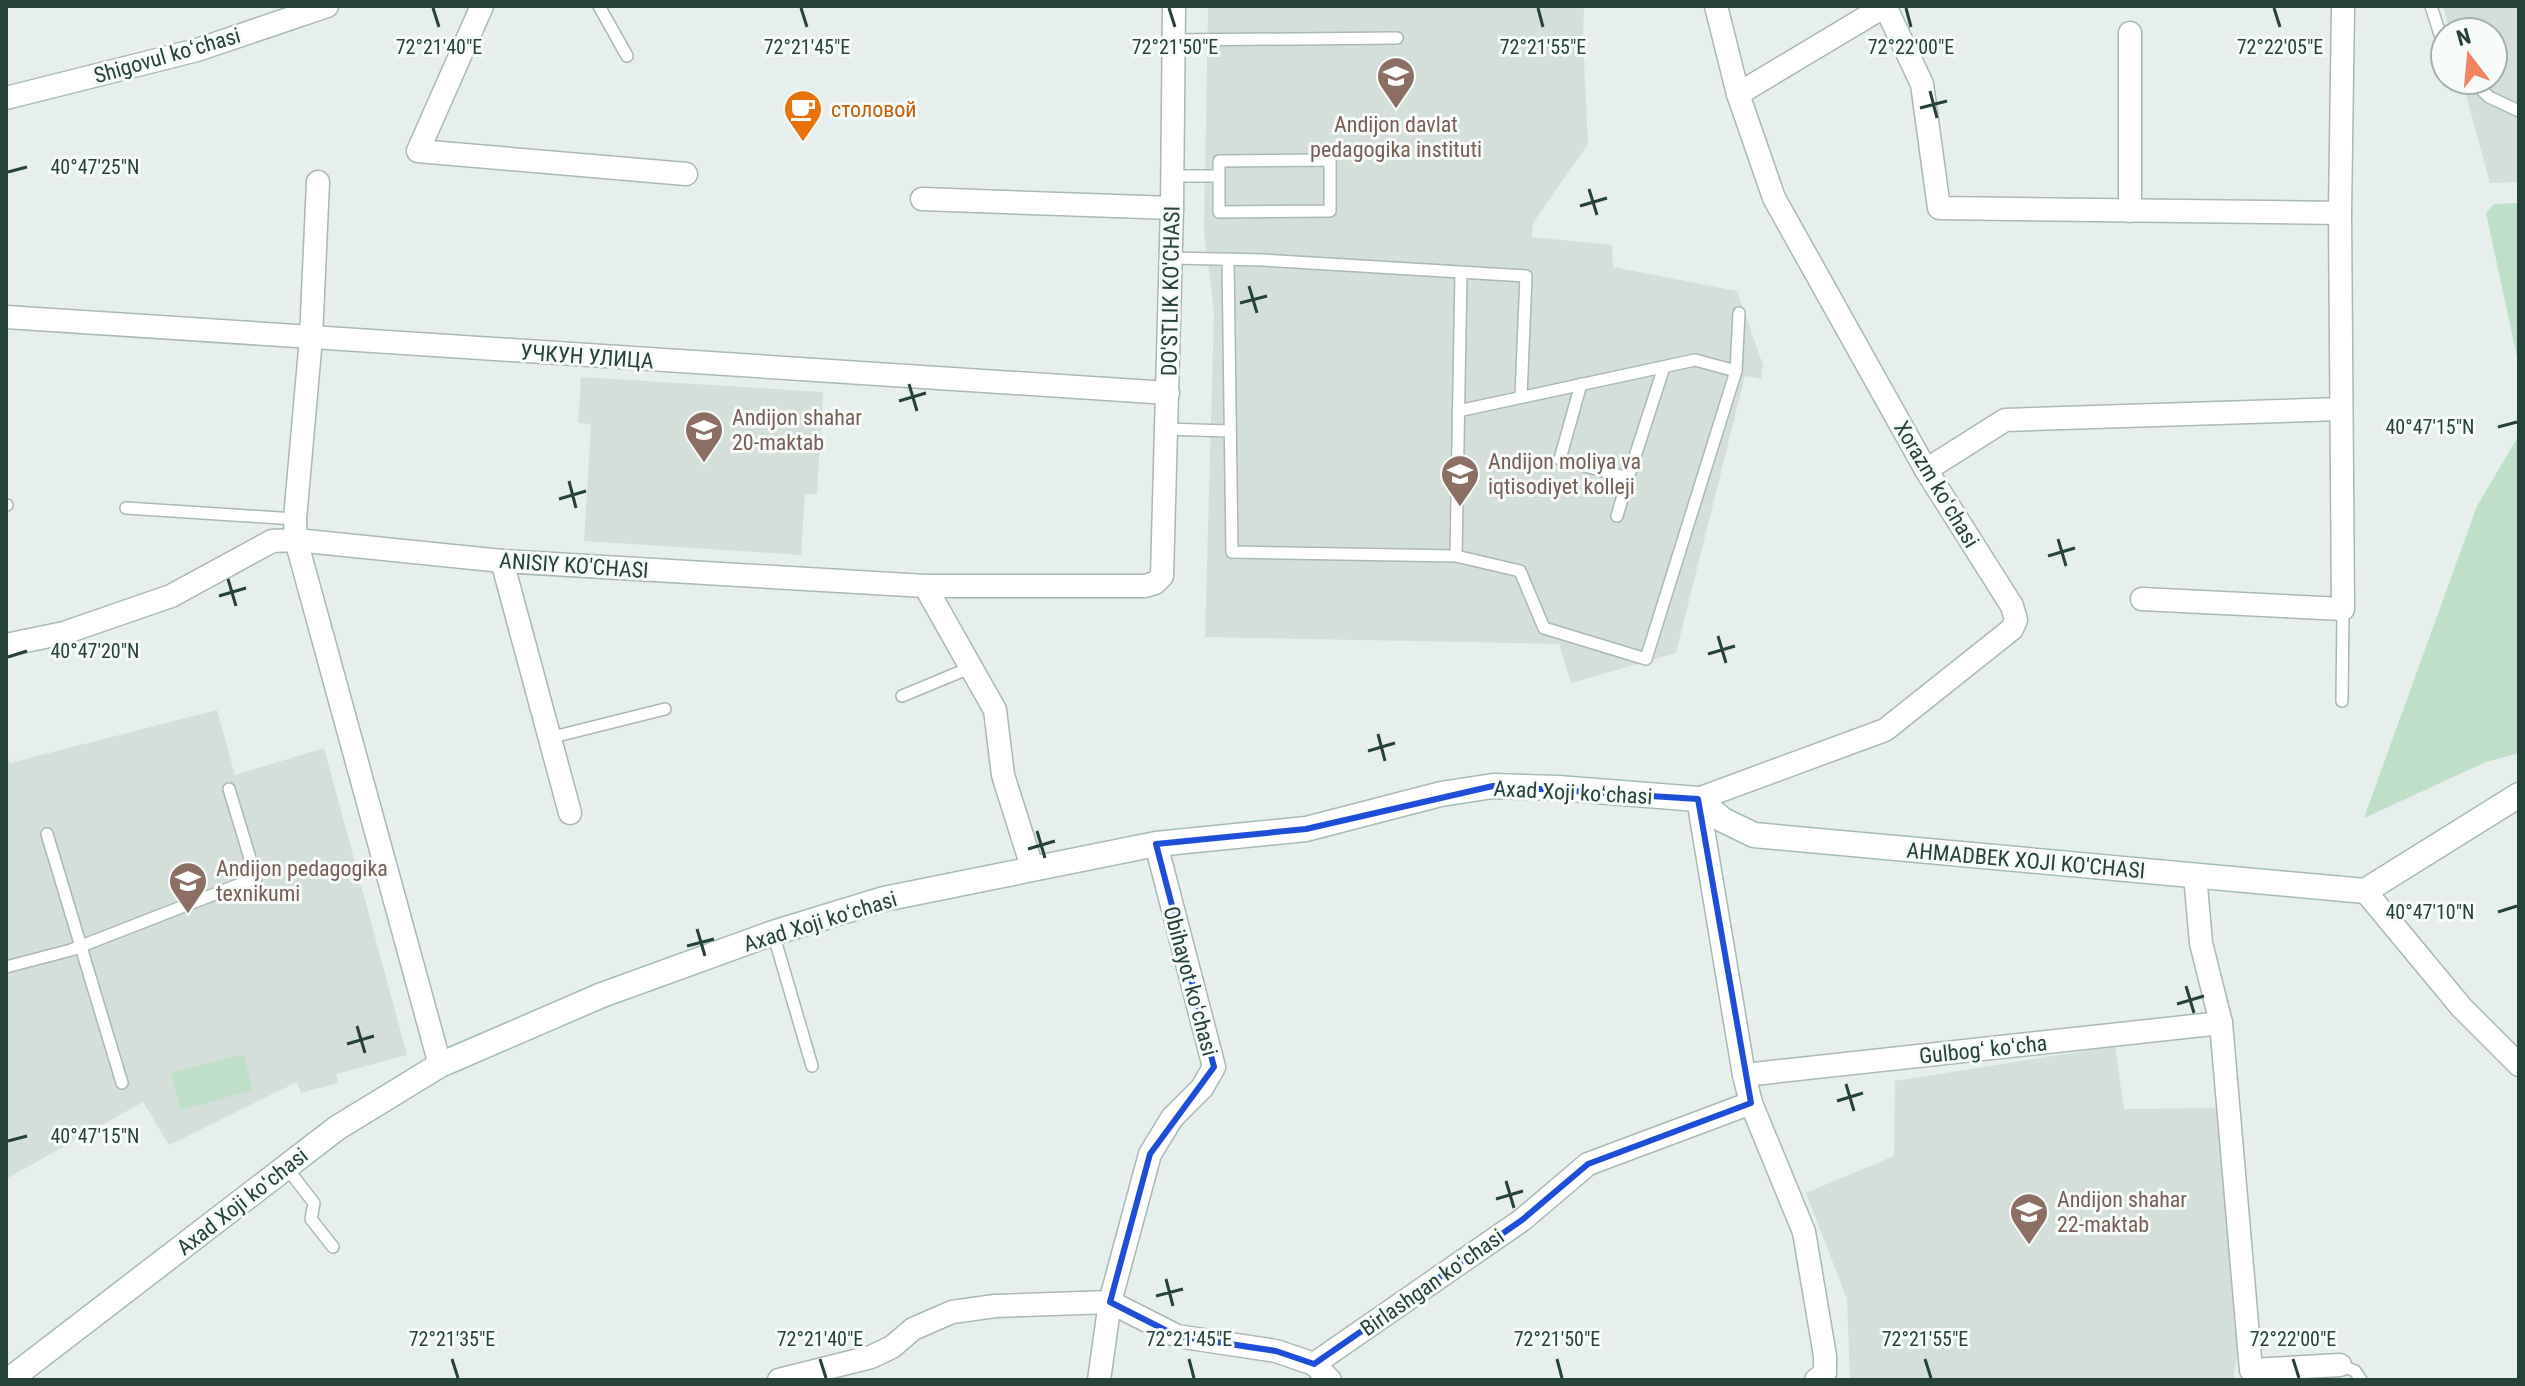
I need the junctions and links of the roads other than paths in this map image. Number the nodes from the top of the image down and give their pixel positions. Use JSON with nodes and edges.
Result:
{"nodes":[{"id":1,"x":327,"y":6,"type":"edge"},
{"id":2,"x":482,"y":6,"type":"edge"},
{"id":3,"x":599,"y":6,"type":"edge"},
{"id":4,"x":1174,"y":6,"type":"edge"},
{"id":5,"x":1716,"y":6,"type":"edge"},
{"id":6,"x":1885,"y":6,"type":"edge"},
{"id":7,"x":2343,"y":6,"type":"edge"},
{"id":8,"x":2130,"y":33,"type":"dead end"},
{"id":9,"x":1397,"y":38,"type":"dead end"},
{"id":10,"x":1174,"y":40,"type":"junction"},
{"id":11,"x":627,"y":56,"type":"dead end"},
{"id":12,"x":1738,"y":94,"type":"junction"},
{"id":13,"x":2488,"y":96,"type":"edge"},
{"id":14,"x":6,"y":98,"type":"edge"},
{"id":15,"x":2519,"y":111,"type":"edge"},
{"id":16,"x":686,"y":174,"type":"dead end"},
{"id":17,"x":1172,"y":176,"type":"junction"},
{"id":18,"x":1219,"y":176,"type":"junction"},
{"id":19,"x":318,"y":182,"type":"dead end"},
{"id":20,"x":922,"y":199,"type":"dead end"},
{"id":21,"x":1172,"y":208,"type":"junction"},
{"id":22,"x":2130,"y":211,"type":"junction"},
{"id":23,"x":2340,"y":213,"type":"junction"},
{"id":24,"x":1171,"y":258,"type":"junction"},
{"id":25,"x":1228,"y":259,"type":"junction"},
{"id":26,"x":1461,"y":273,"type":"junction"},
{"id":27,"x":1739,"y":313,"type":"dead end"},
{"id":28,"x":6,"y":317,"type":"edge"},
{"id":29,"x":311,"y":338,"type":"junction"},
{"id":30,"x":1664,"y":367,"type":"junction"},
{"id":31,"x":1736,"y":371,"type":"junction"},
{"id":32,"x":1581,"y":384,"type":"junction"},
{"id":33,"x":1168,"y":393,"type":"junction"},
{"id":34,"x":1521,"y":396,"type":"junction"},
{"id":35,"x":2341,"y":409,"type":"junction"},
{"id":36,"x":1458,"y":411,"type":"junction"},
{"id":37,"x":1166,"y":429,"type":"junction"},
{"id":38,"x":1228,"y":431,"type":"junction"},
{"id":39,"x":1926,"y":470,"type":"junction"},
{"id":40,"x":1628,"y":478,"type":"junction"},
{"id":41,"x":126,"y":508,"type":"dead end"},
{"id":42,"x":1617,"y":516,"type":"dead end"},
{"id":43,"x":296,"y":529,"type":"junction"},
{"id":44,"x":1456,"y":556,"type":"junction"},
{"id":45,"x":502,"y":561,"type":"junction"},
{"id":46,"x":1162,"y":576,"type":"joint"},
{"id":47,"x":925,"y":586,"type":"junction"},
{"id":48,"x":2142,"y":599,"type":"dead end"},
{"id":49,"x":2343,"y":609,"type":"junction"},
{"id":50,"x":6,"y":645,"type":"edge"},
{"id":51,"x":972,"y":667,"type":"junction"},
{"id":52,"x":902,"y":696,"type":"dead end"},
{"id":53,"x":2342,"y":701,"type":"dead end"},
{"id":54,"x":665,"y":709,"type":"dead end"},
{"id":55,"x":549,"y":738,"type":"junction"},
{"id":56,"x":229,"y":789,"type":"dead end"},
{"id":57,"x":2519,"y":795,"type":"edge"},
{"id":58,"x":1698,"y":799,"type":"junction"},
{"id":59,"x":570,"y":813,"type":"dead end"},
{"id":60,"x":47,"y":834,"type":"dead end"},
{"id":61,"x":1156,"y":844,"type":"junction"},
{"id":62,"x":1032,"y":867,"type":"junction"},
{"id":63,"x":2195,"y":875,"type":"junction"},
{"id":64,"x":2365,"y":891,"type":"junction"},
{"id":65,"x":773,"y":933,"type":"junction"},
{"id":66,"x":81,"y":946,"type":"junction"},
{"id":67,"x":6,"y":967,"type":"edge"},
{"id":68,"x":2221,"y":1023,"type":"junction"},
{"id":69,"x":440,"y":1065,"type":"junction"},
{"id":70,"x":2519,"y":1065,"type":"edge"},
{"id":71,"x":812,"y":1066,"type":"dead end"},
{"id":72,"x":1744,"y":1075,"type":"junction"},
{"id":73,"x":122,"y":1083,"type":"dead end"},
{"id":74,"x":1751,"y":1103,"type":"junction"},
{"id":75,"x":286,"y":1167,"type":"junction"},
{"id":76,"x":333,"y":1247,"type":"dead end"},
{"id":77,"x":1110,"y":1302,"type":"junction"},
{"id":78,"x":2340,"y":1365,"type":"joint"},
{"id":79,"x":1322,"y":1372,"type":"edge"},
{"id":80,"x":2250,"y":1375,"type":"edge"},
{"id":81,"x":805,"y":1376,"type":"edge"},
{"id":82,"x":9,"y":1380,"type":"edge"},
{"id":83,"x":779,"y":1380,"type":"edge"},
{"id":84,"x":1099,"y":1380,"type":"edge"},
{"id":85,"x":1816,"y":1380,"type":"edge"},
{"id":86,"x":2361,"y":1380,"type":"edge"}],
"edges":[{"from":1,"to":14,"type":"street","name":"Shigovul koʻchasi"},
{"from":2,"to":16,"type":"street"},
{"from":3,"to":11,"type":"lane"},
{"from":4,"to":10,"type":"street","name":"DO'STLIK KO'CHASI"},
{"from":5,"to":12,"type":"street","name":"Xorazm koʻchasi"},
{"from":6,"to":12,"type":"street"},
{"from":6,"to":22,"type":"street"},
{"from":7,"to":23,"type":"street"},
{"from":8,"to":22,"type":"street"},
{"from":9,"to":10,"type":"lane"},
{"from":10,"to":17,"type":"street","name":"DO'STLIK KO'CHASI"},
{"from":12,"to":39,"type":"street","name":"Xorazm koʻchasi"},
{"from":13,"to":15,"type":"lane"},
{"from":17,"to":18,"type":"lane"},
{"from":17,"to":21,"type":"street","name":"DO'STLIK KO'CHASI"},
{"from":18,"to":18,"type":"lane"},
{"from":19,"to":29,"type":"street"},
{"from":20,"to":21,"type":"street"},
{"from":21,"to":24,"type":"street","name":"DO'STLIK KO'CHASI"},
{"from":22,"to":23,"type":"street"},
{"from":23,"to":35,"type":"street"},
{"from":24,"to":25,"type":"lane"},
{"from":24,"to":33,"type":"street","name":"DO'STLIK KO'CHASI"},
{"from":25,"to":26,"type":"lane"},
{"from":25,"to":38,"type":"lane"},
{"from":26,"to":34,"type":"lane"},
{"from":26,"to":36,"type":"lane"},
{"from":27,"to":31,"type":"lane"},
{"from":28,"to":29,"type":"street","name":"УЧКУН УЛИЦА"},
{"from":29,"to":33,"type":"street","name":"УЧКУН УЛИЦА"},
{"from":29,"to":43,"type":"street"},
{"from":30,"to":31,"type":"lane"},
{"from":30,"to":32,"type":"lane"},
{"from":30,"to":40,"type":"lane"},
{"from":31,"to":44,"type":"lane"},
{"from":32,"to":34,"type":"lane"},
{"from":32,"to":40,"type":"lane"},
{"from":33,"to":37,"type":"street","name":"DO'STLIK KO'CHASI"},
{"from":34,"to":36,"type":"lane"},
{"from":35,"to":39,"type":"street"},
{"from":35,"to":49,"type":"street"},
{"from":36,"to":44,"type":"lane"},
{"from":37,"to":38,"type":"lane"},
{"from":37,"to":46,"type":"street","name":"DO'STLIK KO'CHASI"},
{"from":38,"to":44,"type":"lane"},
{"from":39,"to":58,"type":"street","name":"Xorazm koʻchasi"},
{"from":40,"to":42,"type":"lane"},
{"from":41,"to":43,"type":"lane"},
{"from":43,"to":45,"type":"street","name":"ANISIY KO'CHASI"},
{"from":43,"to":50,"type":"street","name":"ANISIY KO'CHASI"},
{"from":43,"to":69,"type":"street"},
{"from":45,"to":47,"type":"street","name":"ANISIY KO'CHASI"},
{"from":45,"to":55,"type":"street"},
{"from":46,"to":47,"type":"street","name":"ANISIY KO'CHASI"},
{"from":47,"to":51,"type":"street"},
{"from":48,"to":49,"type":"street"},
{"from":49,"to":53,"type":"lane"},
{"from":51,"to":52,"type":"lane"},
{"from":51,"to":62,"type":"street"},
{"from":54,"to":55,"type":"lane"},
{"from":55,"to":59,"type":"street"},
{"from":56,"to":66,"type":"lane"},
{"from":57,"to":64,"type":"street"},
{"from":58,"to":61,"type":"street","name":"Axad Xoji koʻchasi"},
{"from":58,"to":63,"type":"street","name":"AHMADBEK XOJI KO'CHASI"},
{"from":58,"to":72,"type":"street"},
{"from":60,"to":66,"type":"lane"},
{"from":61,"to":62,"type":"street","name":"Axad Xoji koʻchasi"},
{"from":61,"to":77,"type":"street","name":"Obihayot koʻchasi"},
{"from":62,"to":65,"type":"street","name":"Axad Xoji koʻchasi"},
{"from":63,"to":64,"type":"street","name":"AHMADBEK XOJI KO'CHASI"},
{"from":63,"to":68,"type":"street"},
{"from":64,"to":70,"type":"street"},
{"from":65,"to":69,"type":"street","name":"Axad Xoji koʻchasi"},
{"from":65,"to":71,"type":"lane"},
{"from":66,"to":67,"type":"lane"},
{"from":66,"to":73,"type":"lane"},
{"from":68,"to":72,"type":"street","name":"Gulbogʻ koʻcha"},
{"from":68,"to":80,"type":"street"},
{"from":69,"to":75,"type":"street","name":"Axad Xoji koʻchasi"},
{"from":72,"to":74,"type":"street"},
{"from":74,"to":79,"type":"street","name":"Birlashgan koʻchasi"},
{"from":74,"to":85,"type":"street"},
{"from":75,"to":76,"type":"lane"},
{"from":75,"to":82,"type":"street","name":"Axad Xoji koʻchasi"},
{"from":77,"to":79,"type":"street","name":"Birlashgan koʻchasi"},
{"from":77,"to":81,"type":"street","name":"Birlashgan koʻchasi"},
{"from":77,"to":84,"type":"street","name":"Obihayot koʻchasi"},
{"from":78,"to":80,"type":"street"},
{"from":78,"to":86,"type":"lane"},
{"from":81,"to":83,"type":"street","name":"Birlashgan koʻchasi"}]}
